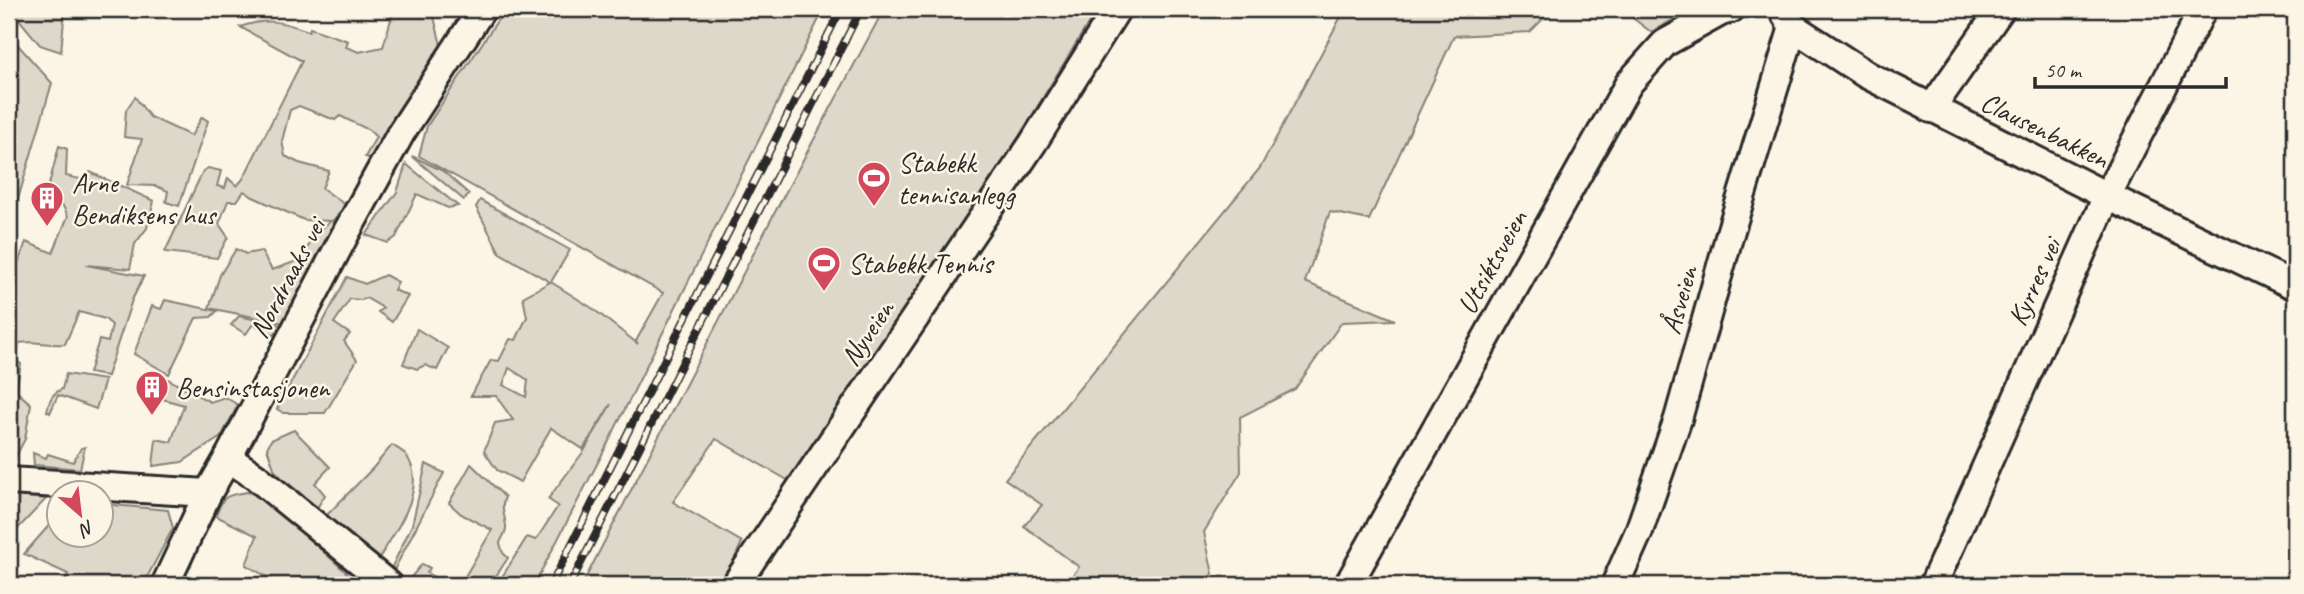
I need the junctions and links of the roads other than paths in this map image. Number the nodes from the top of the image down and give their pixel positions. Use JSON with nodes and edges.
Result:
{"nodes":[{"id":1,"x":482,"y":9,"type":"edge"},
{"id":2,"x":1117,"y":9,"type":"edge"},
{"id":3,"x":1731,"y":9,"type":"edge"},
{"id":4,"x":2001,"y":9,"type":"edge"},
{"id":5,"x":2203,"y":9,"type":"edge"},
{"id":6,"x":1787,"y":18,"type":"edge"},
{"id":7,"x":1931,"y":109,"type":"junction"},
{"id":8,"x":2107,"y":196,"type":"junction"},
{"id":9,"x":2295,"y":286,"type":"edge"},
{"id":10,"x":228,"y":458,"type":"junction"},
{"id":11,"x":9,"y":481,"type":"edge"},
{"id":12,"x":208,"y":493,"type":"junction"},
{"id":13,"x":165,"y":585,"type":"edge"},
{"id":14,"x":389,"y":585,"type":"edge"},
{"id":15,"x":735,"y":585,"type":"edge"},
{"id":16,"x":1348,"y":585,"type":"edge"},
{"id":17,"x":1615,"y":585,"type":"edge"},
{"id":18,"x":1933,"y":585,"type":"edge"}],
"edges":[{"from":1,"to":10,"type":"street","name":"Nordraaks vei"},
{"from":2,"to":15,"type":"street","name":"Nyveien"},
{"from":3,"to":16,"type":"street","name":"Utsiktsveien"},
{"from":4,"to":7,"type":"street"},
{"from":5,"to":8,"type":"street","name":"Kyrres vei"},
{"from":6,"to":7,"type":"street","name":"Clausenbakken"},
{"from":6,"to":17,"type":"street","name":"Åsveien"},
{"from":7,"to":8,"type":"street","name":"Clausenbakken"},
{"from":8,"to":9,"type":"street","name":"Clausenbakken"},
{"from":8,"to":18,"type":"street","name":"Kyrres vei"},
{"from":10,"to":12,"type":"street","name":"Nordraaks vei"},
{"from":10,"to":14,"type":"street"},
{"from":11,"to":12,"type":"street"},
{"from":12,"to":13,"type":"street","name":"Nordraaks vei"}]}
